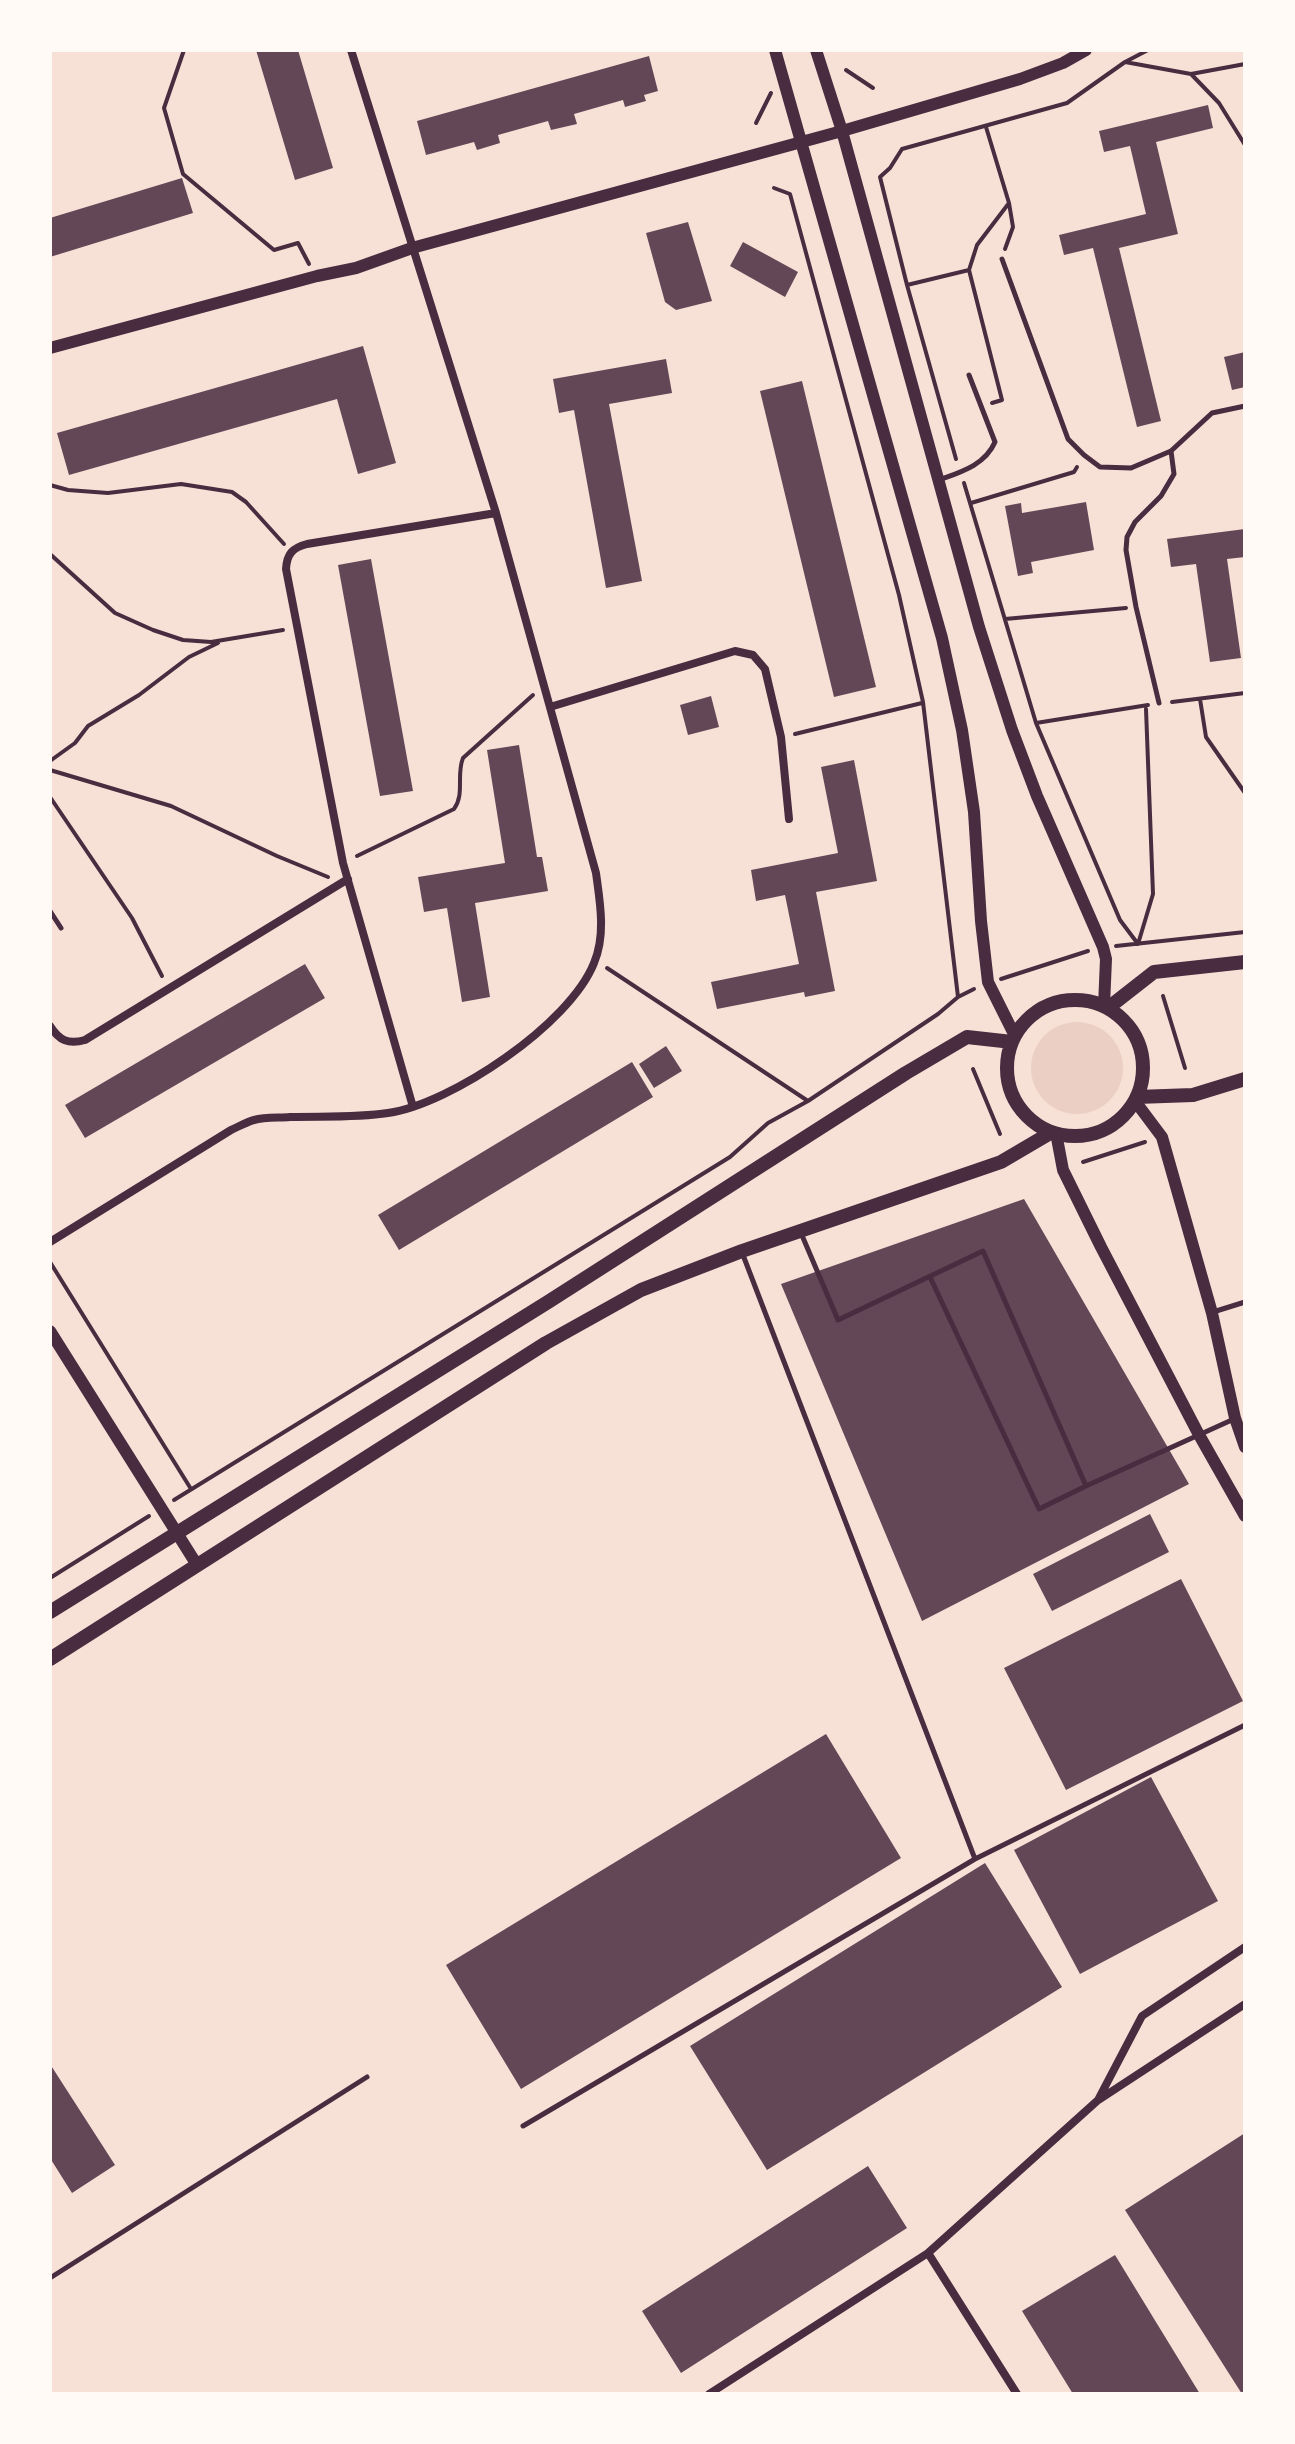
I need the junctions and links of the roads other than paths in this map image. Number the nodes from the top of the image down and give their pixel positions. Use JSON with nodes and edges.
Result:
{"nodes":[{"id":1,"x":351,"y":50,"type":"edge"},
{"id":2,"x":775,"y":50,"type":"edge"},
{"id":3,"x":816,"y":50,"type":"edge"},
{"id":4,"x":1086,"y":50,"type":"edge"},
{"id":5,"x":842,"y":131,"type":"junction"},
{"id":6,"x":802,"y":140,"type":"junction"},
{"id":7,"x":412,"y":248,"type":"junction"},
{"id":8,"x":1002,"y":259,"type":"road end"},
{"id":9,"x":50,"y":348,"type":"edge"},
{"id":10,"x":969,"y":375,"type":"dead end"},
{"id":11,"x":1245,"y":406,"type":"edge"},
{"id":12,"x":1171,"y":451,"type":"junction"},
{"id":13,"x":938,"y":480,"type":"junction"},
{"id":14,"x":496,"y":513,"type":"junction"},
{"id":15,"x":1159,"y":703,"type":"road end"},
{"id":16,"x":550,"y":707,"type":"junction"},
{"id":17,"x":789,"y":819,"type":"dead end"},
{"id":18,"x":344,"y":881,"type":"junction"},
{"id":19,"x":50,"y":911,"type":"edge"},
{"id":20,"x":61,"y":928,"type":"dead end"},
{"id":21,"x":1245,"y":962,"type":"edge"},
{"id":22,"x":1106,"y":1007,"type":"junction"},
{"id":23,"x":50,"y":1026,"type":"edge"},
{"id":24,"x":1013,"y":1039,"type":"junction"},
{"id":25,"x":1245,"y":1079,"type":"edge"},
{"id":26,"x":1136,"y":1099,"type":"junction"},
{"id":27,"x":413,"y":1107,"type":"junction"},
{"id":28,"x":1054,"y":1133,"type":"junction"},
{"id":29,"x":800,"y":1231,"type":"junction"},
{"id":30,"x":50,"y":1242,"type":"edge"},
{"id":31,"x":742,"y":1251,"type":"junction"},
{"id":32,"x":930,"y":1277,"type":"junction"},
{"id":33,"x":1245,"y":1302,"type":"edge"},
{"id":34,"x":1212,"y":1313,"type":"junction"},
{"id":35,"x":50,"y":1331,"type":"edge"},
{"id":36,"x":1235,"y":1418,"type":"junction"},
{"id":37,"x":1198,"y":1433,"type":"junction"},
{"id":38,"x":1245,"y":1447,"type":"edge"},
{"id":39,"x":1086,"y":1486,"type":"junction"},
{"id":40,"x":1245,"y":1516,"type":"edge"},
{"id":41,"x":176,"y":1533,"type":"junction"},
{"id":42,"x":197,"y":1565,"type":"junction"},
{"id":43,"x":50,"y":1612,"type":"edge"},
{"id":44,"x":50,"y":1659,"type":"edge"},
{"id":45,"x":1245,"y":1725,"type":"edge"},
{"id":46,"x":975,"y":1859,"type":"junction"},
{"id":47,"x":1245,"y":1947,"type":"edge"},
{"id":48,"x":1245,"y":2004,"type":"edge"},
{"id":49,"x":367,"y":2077,"type":"dead end"},
{"id":50,"x":1097,"y":2101,"type":"junction"},
{"id":51,"x":523,"y":2126,"type":"dead end"},
{"id":52,"x":928,"y":2253,"type":"junction"},
{"id":53,"x":50,"y":2278,"type":"edge"},
{"id":54,"x":709,"y":2394,"type":"edge"},
{"id":55,"x":1017,"y":2394,"type":"edge"}],
"edges":[{"from":1,"to":7,"type":"street"},
{"from":2,"to":6,"type":"street"},
{"from":3,"to":5,"type":"street"},
{"from":4,"to":5,"type":"street"},
{"from":5,"to":6,"type":"street"},
{"from":5,"to":13,"type":"street"},
{"from":6,"to":7,"type":"street"},
{"from":6,"to":24,"type":"street"},
{"from":7,"to":9,"type":"street"},
{"from":7,"to":14,"type":"street"},
{"from":8,"to":12,"type":"lane"},
{"from":10,"to":13,"type":"lane"},
{"from":11,"to":12,"type":"lane"},
{"from":12,"to":15,"type":"lane"},
{"from":13,"to":22,"type":"street"},
{"from":14,"to":16,"type":"street"},
{"from":14,"to":18,"type":"street"},
{"from":16,"to":17,"type":"street"},
{"from":16,"to":27,"type":"street"},
{"from":18,"to":23,"type":"street"},
{"from":18,"to":27,"type":"street"},
{"from":19,"to":20,"type":"lane"},
{"from":21,"to":22,"type":"main road"},
{"from":22,"to":24,"type":"main road"},
{"from":22,"to":26,"type":"main road"},
{"from":24,"to":28,"type":"main road"},
{"from":24,"to":41,"type":"main road"},
{"from":25,"to":26,"type":"main road"},
{"from":26,"to":28,"type":"main road"},
{"from":26,"to":34,"type":"street"},
{"from":27,"to":30,"type":"street"},
{"from":28,"to":29,"type":"main road"},
{"from":28,"to":37,"type":"street"},
{"from":29,"to":31,"type":"main road"},
{"from":29,"to":32,"type":"lane"},
{"from":31,"to":42,"type":"main road"},
{"from":31,"to":46,"type":"lane"},
{"from":32,"to":39,"type":"lane"},
{"from":32,"to":39,"type":"lane"},
{"from":33,"to":34,"type":"lane"},
{"from":34,"to":36,"type":"street"},
{"from":35,"to":41,"type":"street"},
{"from":36,"to":37,"type":"lane"},
{"from":36,"to":38,"type":"street"},
{"from":37,"to":39,"type":"lane"},
{"from":37,"to":40,"type":"street"},
{"from":41,"to":42,"type":"street"},
{"from":41,"to":43,"type":"main road"},
{"from":42,"to":44,"type":"main road"},
{"from":45,"to":46,"type":"lane"},
{"from":46,"to":51,"type":"lane"},
{"from":47,"to":50,"type":"street"},
{"from":48,"to":50,"type":"street"},
{"from":49,"to":53,"type":"lane"},
{"from":50,"to":52,"type":"street"},
{"from":52,"to":54,"type":"street"},
{"from":52,"to":55,"type":"street"}]}
